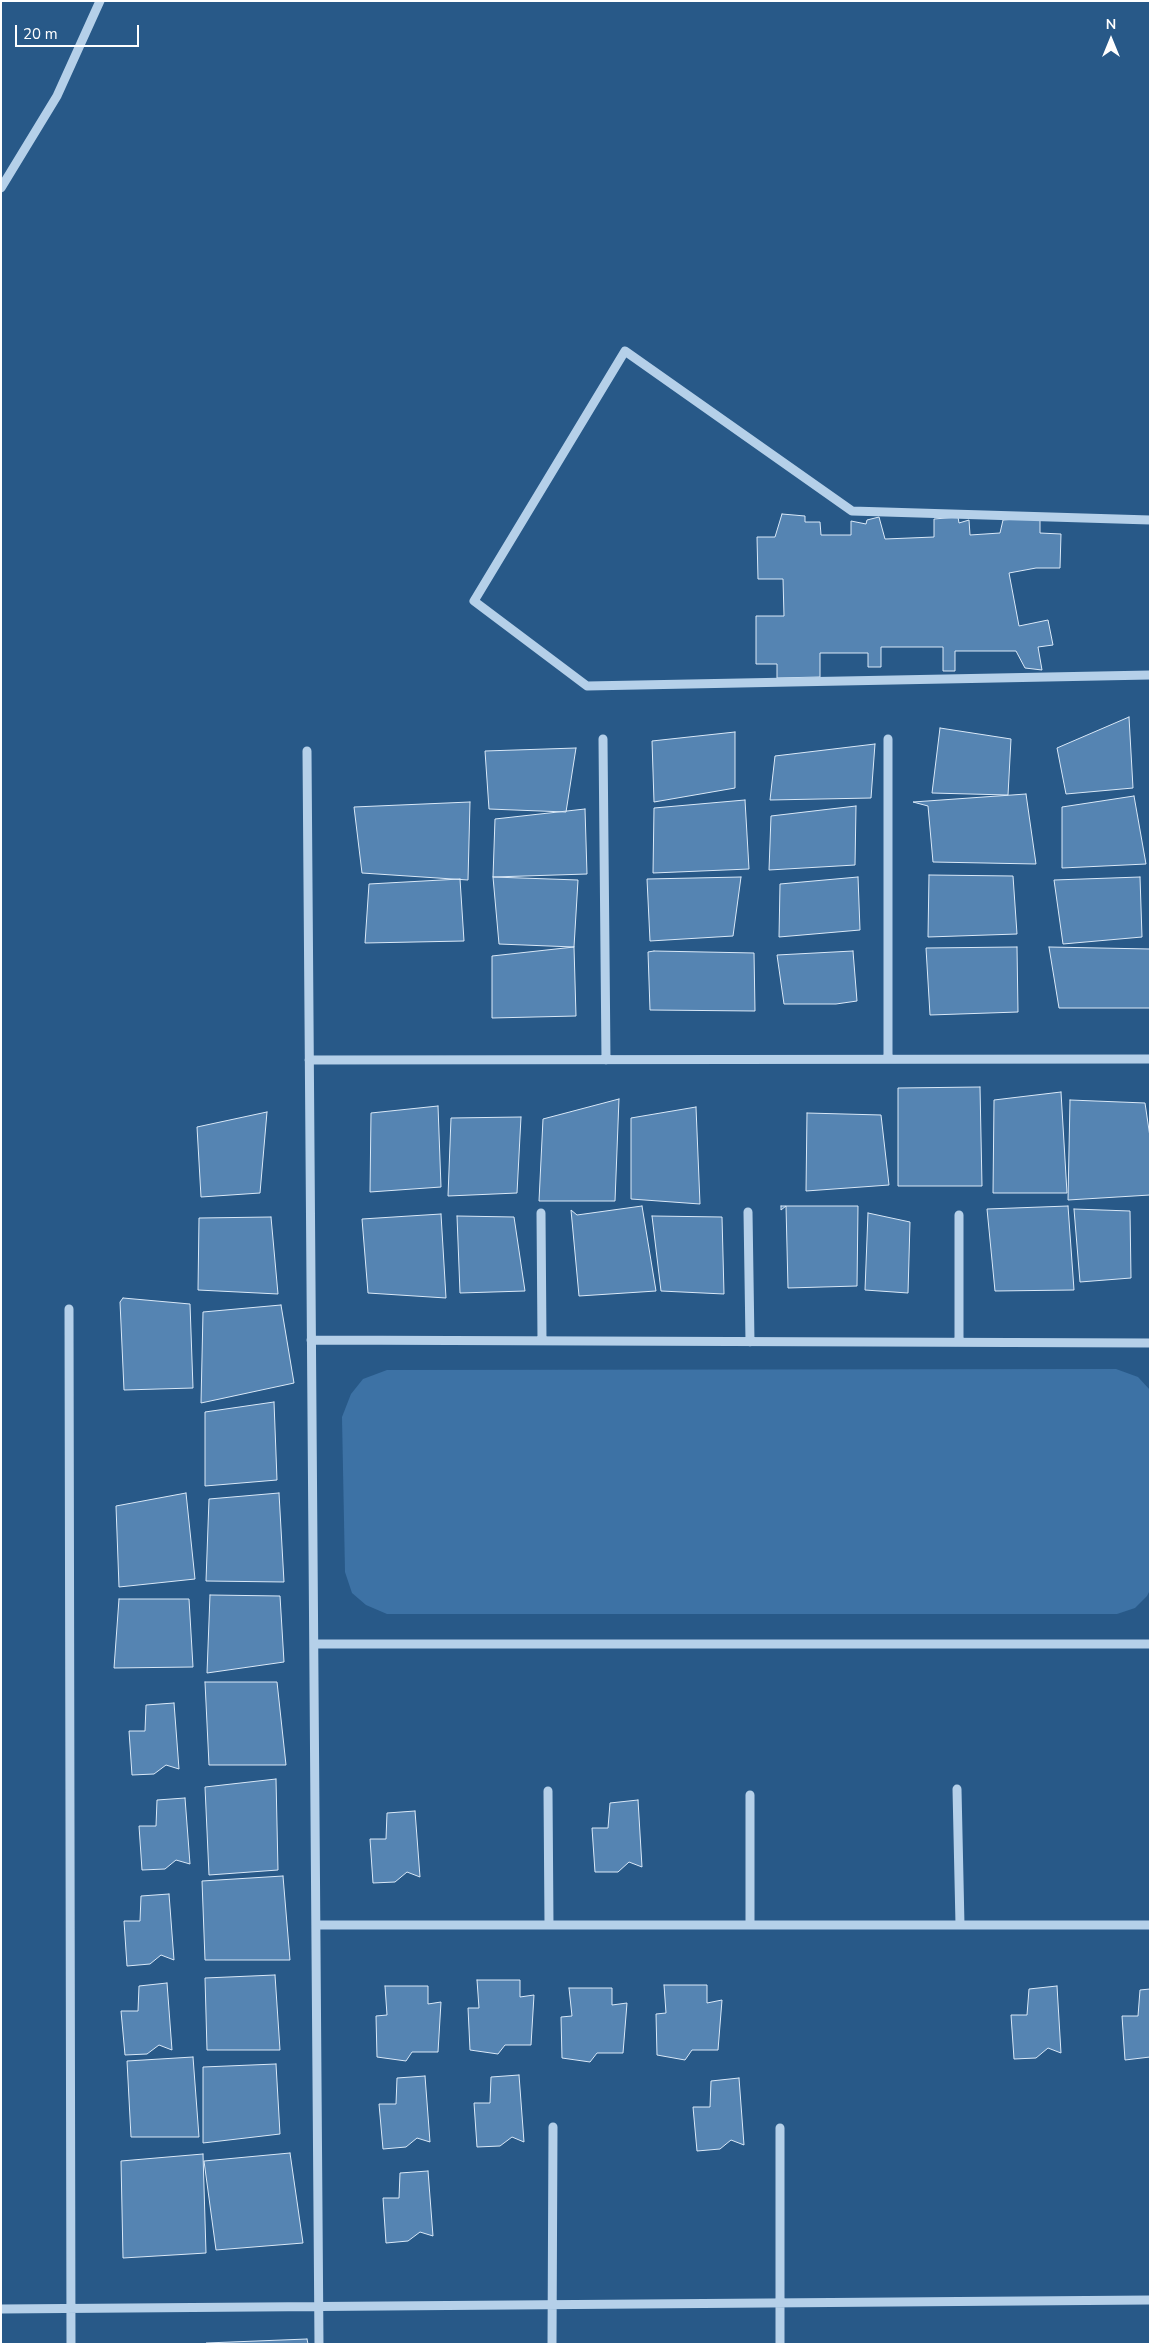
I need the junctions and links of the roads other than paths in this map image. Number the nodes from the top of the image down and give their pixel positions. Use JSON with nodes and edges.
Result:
{"nodes":[{"id":1,"x":100,"y":1,"type":"edge"},
{"id":2,"x":1,"y":188,"type":"edge"},
{"id":3,"x":1150,"y":520,"type":"edge"},
{"id":4,"x":1150,"y":675,"type":"edge"},
{"id":5,"x":603,"y":739,"type":"dead end"},
{"id":6,"x":888,"y":739,"type":"dead end"},
{"id":7,"x":307,"y":751,"type":"dead end"},
{"id":8,"x":888,"y":1059,"type":"junction"},
{"id":9,"x":1150,"y":1059,"type":"edge"},
{"id":10,"x":309,"y":1060,"type":"junction"},
{"id":11,"x":606,"y":1060,"type":"junction"},
{"id":12,"x":748,"y":1212,"type":"dead end"},
{"id":13,"x":541,"y":1213,"type":"dead end"},
{"id":14,"x":959,"y":1214,"type":"dead end"},
{"id":15,"x":69,"y":1309,"type":"dead end"},
{"id":16,"x":311,"y":1340,"type":"junction"},
{"id":17,"x":542,"y":1341,"type":"junction"},
{"id":18,"x":750,"y":1342,"type":"junction"},
{"id":19,"x":959,"y":1342,"type":"junction"},
{"id":20,"x":1150,"y":1344,"type":"edge"},
{"id":21,"x":314,"y":1644,"type":"junction"},
{"id":22,"x":1150,"y":1644,"type":"edge"},
{"id":23,"x":956,"y":1789,"type":"dead end"},
{"id":24,"x":548,"y":1791,"type":"dead end"},
{"id":25,"x":750,"y":1795,"type":"dead end"},
{"id":26,"x":316,"y":1925,"type":"junction"},
{"id":27,"x":549,"y":1925,"type":"junction"},
{"id":28,"x":750,"y":1925,"type":"junction"},
{"id":29,"x":960,"y":1925,"type":"junction"},
{"id":30,"x":1150,"y":1925,"type":"edge"},
{"id":31,"x":553,"y":2126,"type":"dead end"},
{"id":32,"x":780,"y":2128,"type":"dead end"},
{"id":33,"x":1150,"y":2300,"type":"edge"},
{"id":34,"x":780,"y":2303,"type":"junction"},
{"id":35,"x":553,"y":2304,"type":"junction"},
{"id":36,"x":318,"y":2306,"type":"junction"},
{"id":37,"x":71,"y":2308,"type":"junction"},
{"id":38,"x":1,"y":2309,"type":"edge"},
{"id":39,"x":71,"y":2344,"type":"edge"},
{"id":40,"x":319,"y":2344,"type":"edge"},
{"id":41,"x":552,"y":2344,"type":"edge"},
{"id":42,"x":780,"y":2344,"type":"edge"}],
"edges":[{"from":1,"to":2,"type":"street"},
{"from":3,"to":4,"type":"street"},
{"from":5,"to":11,"type":"street"},
{"from":6,"to":8,"type":"street"},
{"from":7,"to":10,"type":"street"},
{"from":8,"to":9,"type":"street"},
{"from":8,"to":11,"type":"street"},
{"from":10,"to":11,"type":"street"},
{"from":10,"to":16,"type":"street"},
{"from":12,"to":18,"type":"street"},
{"from":13,"to":17,"type":"street"},
{"from":14,"to":19,"type":"street"},
{"from":15,"to":37,"type":"street"},
{"from":16,"to":17,"type":"street"},
{"from":16,"to":21,"type":"street"},
{"from":17,"to":18,"type":"street"},
{"from":18,"to":19,"type":"street"},
{"from":19,"to":20,"type":"street"},
{"from":21,"to":22,"type":"street"},
{"from":21,"to":26,"type":"street"},
{"from":23,"to":29,"type":"street"},
{"from":24,"to":27,"type":"street"},
{"from":25,"to":28,"type":"street"},
{"from":26,"to":27,"type":"street"},
{"from":26,"to":36,"type":"street"},
{"from":27,"to":28,"type":"street"},
{"from":28,"to":29,"type":"street"},
{"from":29,"to":30,"type":"street"},
{"from":31,"to":35,"type":"street"},
{"from":32,"to":34,"type":"street"},
{"from":33,"to":34,"type":"street"},
{"from":34,"to":35,"type":"street"},
{"from":34,"to":42,"type":"street"},
{"from":35,"to":36,"type":"street"},
{"from":35,"to":41,"type":"street"},
{"from":36,"to":37,"type":"street"},
{"from":36,"to":40,"type":"street"},
{"from":37,"to":38,"type":"street"},
{"from":37,"to":39,"type":"street"}]}
